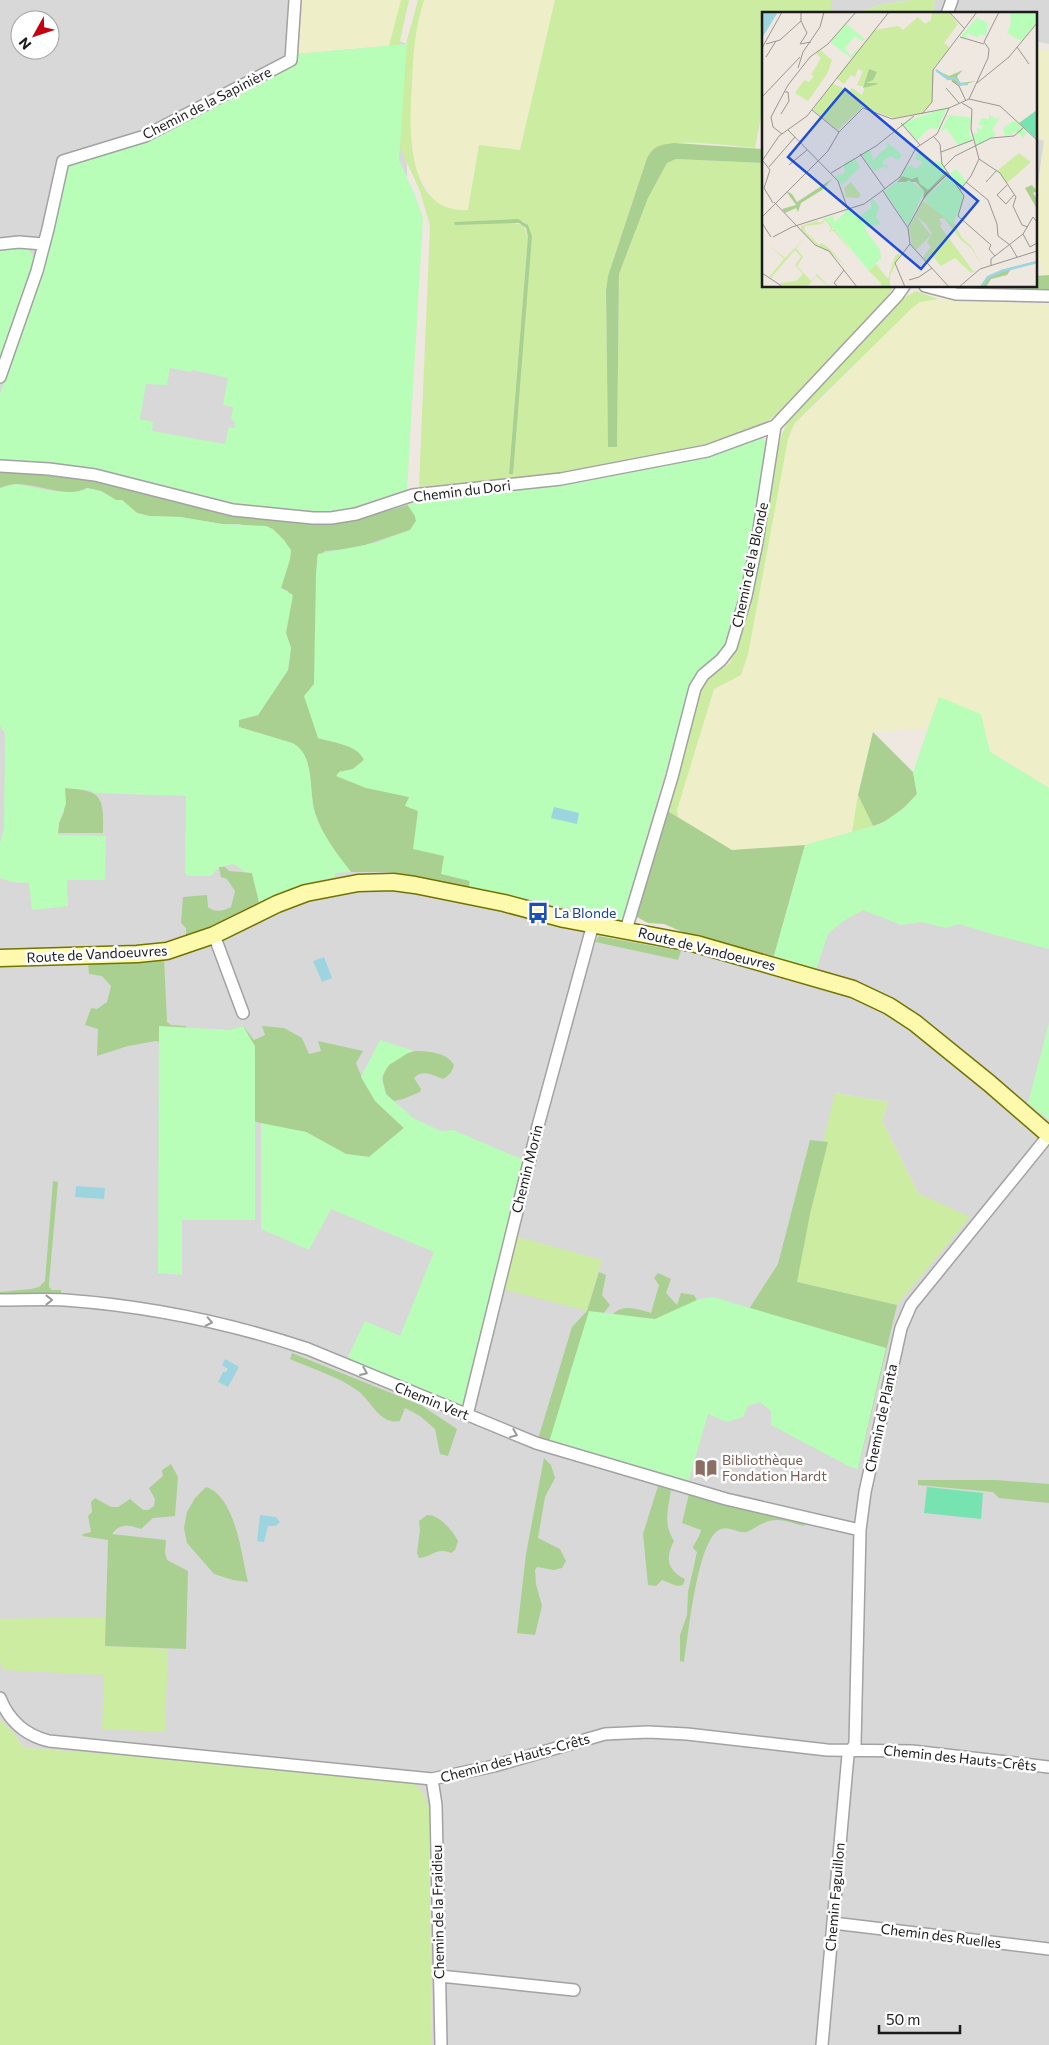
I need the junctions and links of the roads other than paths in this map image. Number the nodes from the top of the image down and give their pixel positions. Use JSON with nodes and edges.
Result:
{"nodes":[{"id":1,"x":295,"y":0,"type":"edge"},
{"id":2,"x":952,"y":0,"type":"edge"},
{"id":3,"x":948,"y":12,"type":"edge"},
{"id":4,"x":0,"y":244,"type":"edge"},
{"id":5,"x":43,"y":244,"type":"junction"},
{"id":6,"x":903,"y":288,"type":"edge"},
{"id":7,"x":933,"y":288,"type":"edge"},
{"id":8,"x":1049,"y":296,"type":"edge"},
{"id":9,"x":0,"y":377,"type":"edge"},
{"id":10,"x":775,"y":426,"type":"junction"},
{"id":11,"x":0,"y":466,"type":"edge"},
{"id":12,"x":593,"y":924,"type":"junction"},
{"id":13,"x":626,"y":930,"type":"junction"},
{"id":14,"x":214,"y":936,"type":"junction"},
{"id":15,"x":0,"y":958,"type":"edge"},
{"id":16,"x":243,"y":1013,"type":"dead end"},
{"id":17,"x":1049,"y":1135,"type":"edge"},
{"id":18,"x":0,"y":1300,"type":"edge"},
{"id":19,"x":467,"y":1415,"type":"junction"},
{"id":20,"x":860,"y":1530,"type":"junction"},
{"id":21,"x":0,"y":1698,"type":"edge"},
{"id":22,"x":851,"y":1750,"type":"junction"},
{"id":23,"x":1049,"y":1767,"type":"edge"},
{"id":24,"x":432,"y":1779,"type":"junction"},
{"id":25,"x":833,"y":1923,"type":"junction"},
{"id":26,"x":1049,"y":1949,"type":"edge"},
{"id":27,"x":440,"y":1976,"type":"junction"},
{"id":28,"x":574,"y":1990,"type":"dead end"},
{"id":29,"x":441,"y":2045,"type":"edge"},
{"id":30,"x":822,"y":2045,"type":"edge"}],
"edges":[{"from":1,"to":5,"type":"street","name":"Chemin de la Sapinière"},
{"from":2,"to":3,"type":"street"},
{"from":4,"to":5,"type":"street"},
{"from":5,"to":9,"type":"street"},
{"from":6,"to":10,"type":"street"},
{"from":7,"to":8,"type":"street"},
{"from":10,"to":11,"type":"street","name":"Chemin du Dori"},
{"from":10,"to":13,"type":"street","name":"Chemin de la Blonde"},
{"from":12,"to":13,"type":"main road","name":"Route de Vandoeuvres"},
{"from":12,"to":14,"type":"main road","name":"Route de Vandoeuvres"},
{"from":12,"to":19,"type":"street","name":"Chemin Morin"},
{"from":13,"to":17,"type":"main road","name":"Route de Vandoeuvres"},
{"from":14,"to":15,"type":"main road","name":"Route de Vandoeuvres"},
{"from":14,"to":16,"type":"street"},
{"from":17,"to":20,"type":"street","name":"Chemin de Planta"},
{"from":18,"to":19,"type":"street","name":"Chemin Vert","one_way":true},
{"from":19,"to":20,"type":"street","name":"Chemin Vert","one_way":true},
{"from":20,"to":22,"type":"street","name":"Chemin de Planta"},
{"from":21,"to":24,"type":"street","name":"Chemin des Hauts-Crêts"},
{"from":22,"to":23,"type":"street","name":"Chemin des Hauts-Crêts"},
{"from":22,"to":24,"type":"street","name":"Chemin des Hauts-Crêts"},
{"from":22,"to":25,"type":"street","name":"Chemin Faguillon"},
{"from":24,"to":27,"type":"street","name":"Chemin de la Fraidieu"},
{"from":25,"to":26,"type":"street","name":"Chemin des Ruelles"},
{"from":25,"to":30,"type":"street","name":"Chemin Faguillon"},
{"from":27,"to":28,"type":"street"},
{"from":27,"to":29,"type":"street","name":"Chemin de la Fraidieu"}]}
